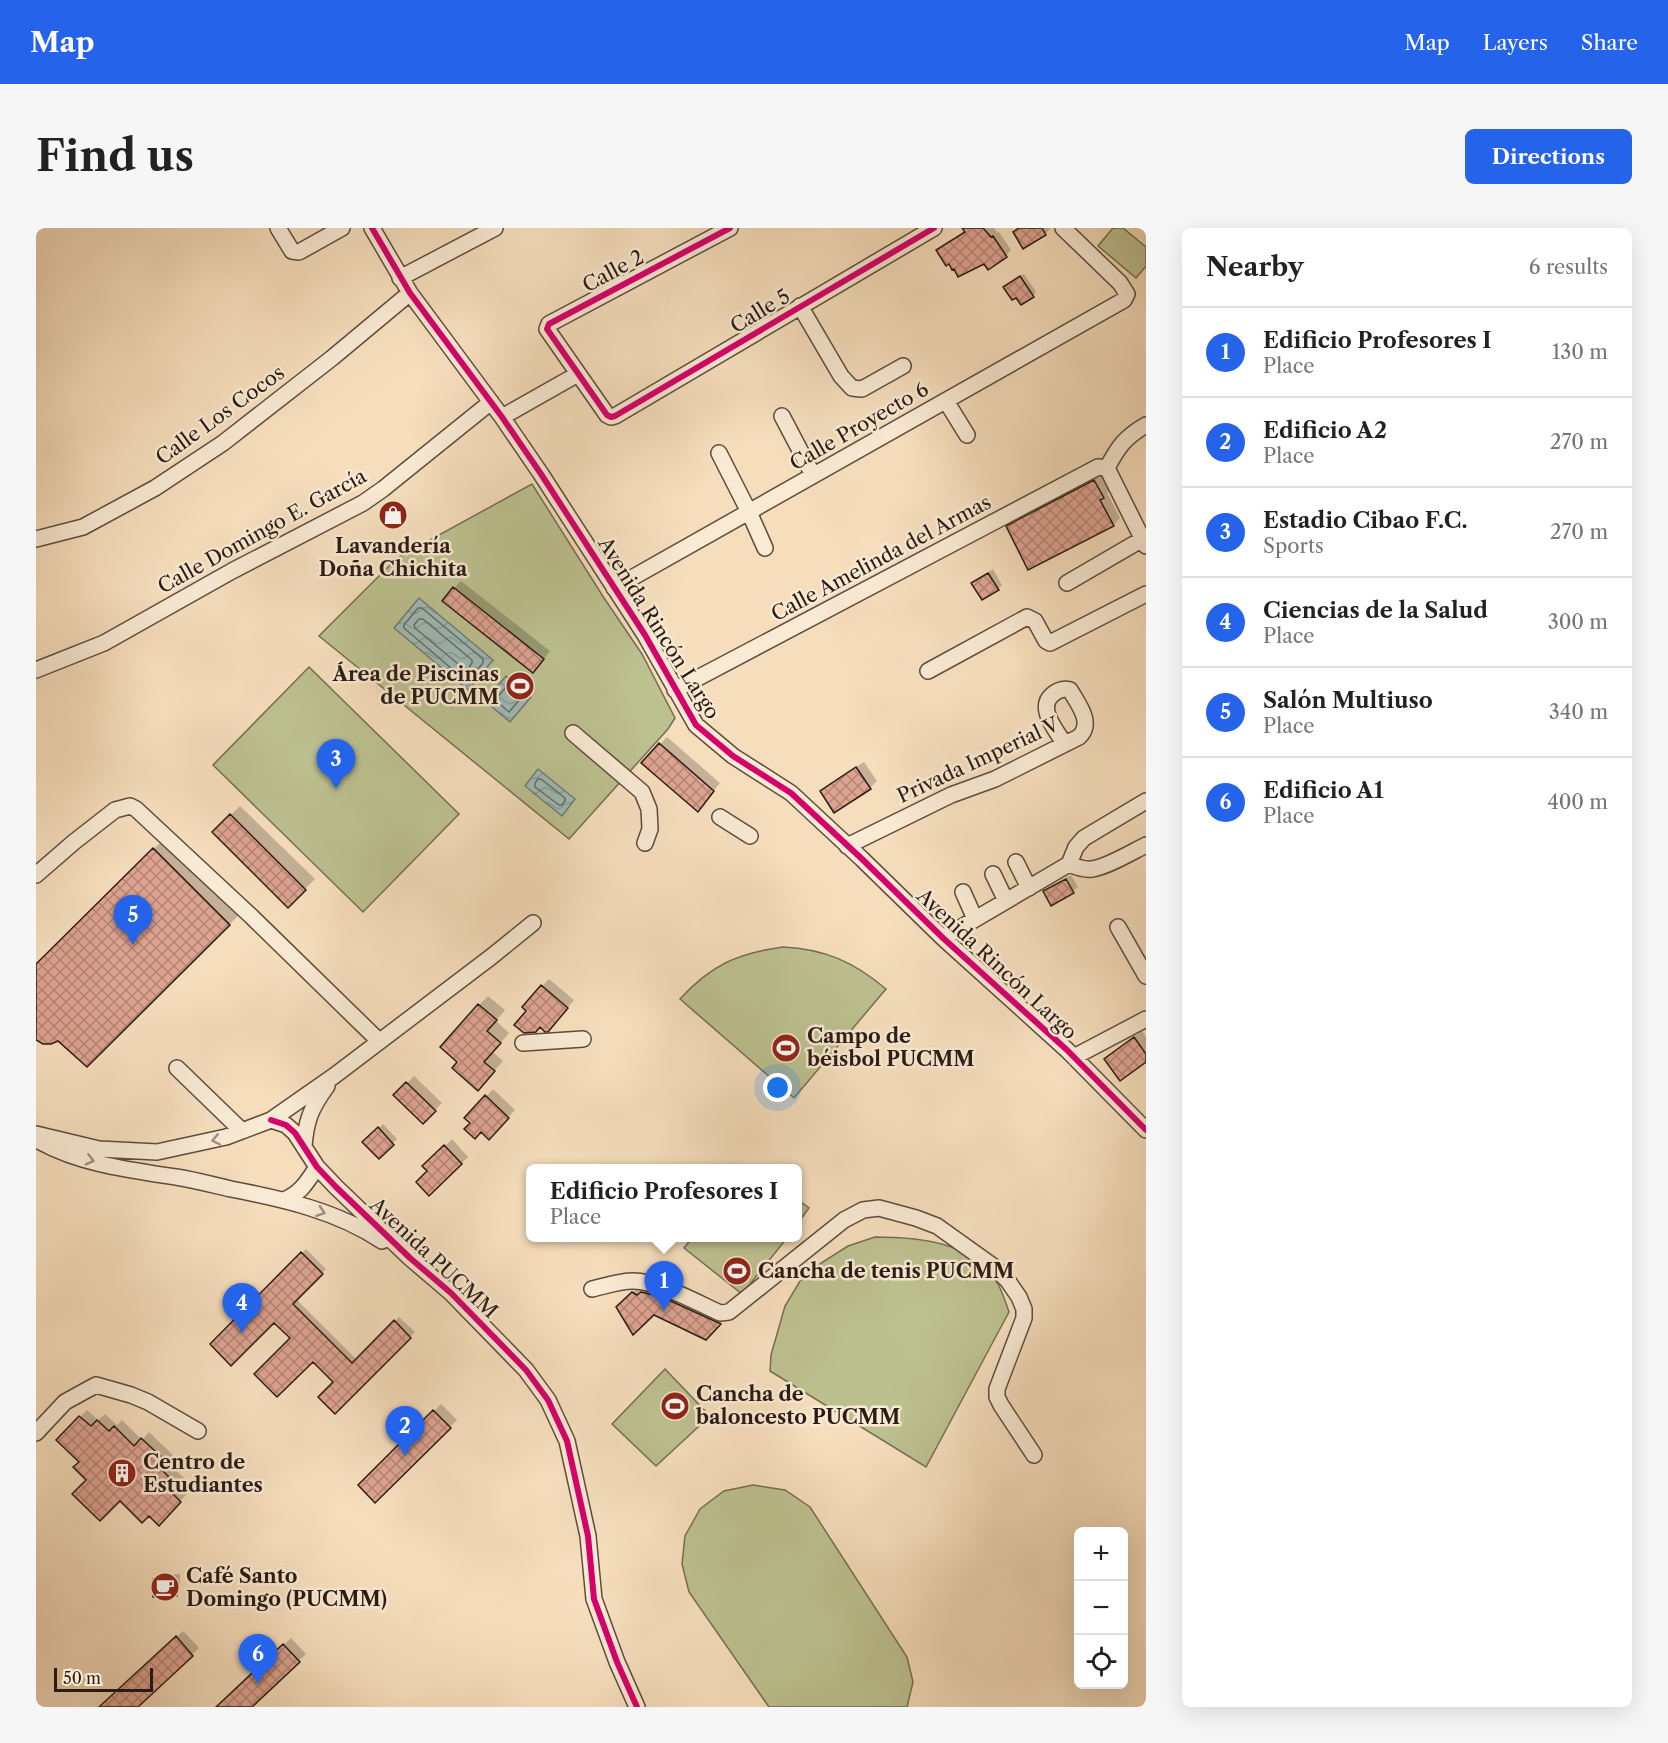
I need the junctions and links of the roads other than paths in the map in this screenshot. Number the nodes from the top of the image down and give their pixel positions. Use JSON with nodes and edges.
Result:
{"nodes":[{"id":1,"x":278,"y":228,"type":"edge"},
{"id":2,"x":342,"y":228,"type":"edge"},
{"id":3,"x":372,"y":228,"type":"edge"},
{"id":4,"x":495,"y":228,"type":"edge"},
{"id":5,"x":730,"y":228,"type":"edge"},
{"id":6,"x":1063,"y":228,"type":"edge"},
{"id":7,"x":925,"y":230,"type":"edge"},
{"id":8,"x":400,"y":278,"type":"junction"},
{"id":9,"x":410,"y":293,"type":"junction"},
{"id":10,"x":800,"y":306,"type":"junction"},
{"id":11,"x":903,"y":366,"type":"dead end"},
{"id":12,"x":578,"y":374,"type":"junction"},
{"id":13,"x":946,"y":400,"type":"junction"},
{"id":14,"x":491,"y":402,"type":"junction"},
{"id":15,"x":782,"y":416,"type":"dead end"},
{"id":16,"x":502,"y":417,"type":"junction"},
{"id":17,"x":1146,"y":425,"type":"edge"},
{"id":18,"x":967,"y":435,"type":"dead end"},
{"id":19,"x":719,"y":453,"type":"dead end"},
{"id":20,"x":1107,"y":468,"type":"junction"},
{"id":21,"x":813,"y":475,"type":"junction"},
{"id":22,"x":749,"y":512,"type":"junction"},
{"id":23,"x":36,"y":539,"type":"edge"},
{"id":24,"x":1145,"y":541,"type":"edge"},
{"id":25,"x":765,"y":548,"type":"dead end"},
{"id":26,"x":1067,"y":583,"type":"dead end"},
{"id":27,"x":614,"y":588,"type":"junction"},
{"id":28,"x":1146,"y":594,"type":"edge"},
{"id":29,"x":36,"y":670,"type":"edge"},
{"id":30,"x":928,"y":671,"type":"dead end"},
{"id":31,"x":675,"y":690,"type":"junction"},
{"id":32,"x":573,"y":733,"type":"dead end"},
{"id":33,"x":1064,"y":743,"type":"junction"},
{"id":34,"x":1146,"y":801,"type":"edge"},
{"id":35,"x":720,"y":817,"type":"dead end"},
{"id":36,"x":750,"y":836,"type":"dead end"},
{"id":37,"x":645,"y":843,"type":"dead end"},
{"id":38,"x":1146,"y":845,"type":"edge"},
{"id":39,"x":847,"y":846,"type":"junction"},
{"id":40,"x":1016,"y":862,"type":"dead end"},
{"id":41,"x":1069,"y":864,"type":"junction"},
{"id":42,"x":993,"y":874,"type":"dead end"},
{"id":43,"x":36,"y":875,"type":"edge"},
{"id":44,"x":1029,"y":888,"type":"junction"},
{"id":45,"x":963,"y":892,"type":"dead end"},
{"id":46,"x":1006,"y":901,"type":"junction"},
{"id":47,"x":975,"y":919,"type":"junction"},
{"id":48,"x":532,"y":923,"type":"dead end"},
{"id":49,"x":1118,"y":927,"type":"dead end"},
{"id":50,"x":943,"y":938,"type":"junction"},
{"id":51,"x":1146,"y":976,"type":"edge"},
{"id":52,"x":1146,"y":1019,"type":"edge"},
{"id":53,"x":584,"y":1039,"type":"dead end"},
{"id":54,"x":379,"y":1041,"type":"junction"},
{"id":55,"x":523,"y":1043,"type":"dead end"},
{"id":56,"x":1074,"y":1057,"type":"junction"},
{"id":57,"x":177,"y":1068,"type":"dead end"},
{"id":58,"x":334,"y":1076,"type":"junction"},
{"id":59,"x":271,"y":1120,"type":"junction"},
{"id":60,"x":1146,"y":1130,"type":"edge"},
{"id":61,"x":242,"y":1131,"type":"junction"},
{"id":62,"x":36,"y":1134,"type":"edge"},
{"id":63,"x":36,"y":1140,"type":"edge"},
{"id":64,"x":304,"y":1147,"type":"junction"},
{"id":65,"x":317,"y":1167,"type":"junction"},
{"id":66,"x":284,"y":1200,"type":"junction"},
{"id":67,"x":410,"y":1258,"type":"junction"},
{"id":68,"x":592,"y":1289,"type":"dead end"},
{"id":69,"x":198,"y":1431,"type":"dead end"},
{"id":70,"x":36,"y":1433,"type":"edge"},
{"id":71,"x":1034,"y":1455,"type":"dead end"},
{"id":72,"x":637,"y":1707,"type":"edge"}],
"edges":[{"from":1,"to":2,"type":"street"},
{"from":3,"to":8,"type":"street","name":"Avenida Rincón Largo"},
{"from":4,"to":8,"type":"street"},
{"from":5,"to":12,"type":"street","name":"Calle 2"},
{"from":6,"to":13,"type":"street","name":"Calle Proyecto 6"},
{"from":7,"to":10,"type":"street","name":"Calle 5"},
{"from":8,"to":9,"type":"street","name":"Avenida Rincón Largo"},
{"from":9,"to":14,"type":"street","name":"Avenida Rincón Largo"},
{"from":9,"to":23,"type":"street","name":"Calle Los Cocos"},
{"from":10,"to":11,"type":"street"},
{"from":10,"to":12,"type":"street","name":"Calle 5"},
{"from":12,"to":16,"type":"street"},
{"from":13,"to":18,"type":"street"},
{"from":13,"to":21,"type":"street","name":"Calle Proyecto 6"},
{"from":14,"to":16,"type":"street","name":"Avenida Rincón Largo"},
{"from":14,"to":29,"type":"street","name":"Calle Domingo E. García"},
{"from":15,"to":21,"type":"street"},
{"from":16,"to":27,"type":"street","name":"Avenida Rincón Largo"},
{"from":17,"to":20,"type":"street"},
{"from":19,"to":22,"type":"street"},
{"from":20,"to":24,"type":"street"},
{"from":20,"to":31,"type":"street","name":"Calle Amelinda del Armas"},
{"from":21,"to":22,"type":"street","name":"Calle Proyecto 6"},
{"from":22,"to":25,"type":"street"},
{"from":22,"to":27,"type":"street","name":"Calle Proyecto 6"},
{"from":24,"to":26,"type":"street"},
{"from":27,"to":31,"type":"street","name":"Avenida Rincón Largo"},
{"from":28,"to":30,"type":"street"},
{"from":31,"to":39,"type":"street","name":"Avenida Rincón Largo"},
{"from":32,"to":37,"type":"street"},
{"from":33,"to":33,"type":"street","name":"Privada Imperial V"},
{"from":33,"to":39,"type":"street","name":"Privada Imperial V"},
{"from":34,"to":41,"type":"street"},
{"from":35,"to":36,"type":"street"},
{"from":38,"to":41,"type":"street"},
{"from":39,"to":50,"type":"street","name":"Avenida Rincón Largo"},
{"from":40,"to":44,"type":"street"},
{"from":41,"to":44,"type":"street"},
{"from":42,"to":46,"type":"street"},
{"from":43,"to":54,"type":"street"},
{"from":44,"to":46,"type":"street"},
{"from":45,"to":47,"type":"street"},
{"from":46,"to":47,"type":"street"},
{"from":47,"to":50,"type":"street"},
{"from":48,"to":54,"type":"street"},
{"from":49,"to":51,"type":"street"},
{"from":50,"to":56,"type":"street","name":"Avenida Rincón Largo"},
{"from":52,"to":56,"type":"street"},
{"from":53,"to":55,"type":"street"},
{"from":54,"to":58,"type":"street"},
{"from":56,"to":60,"type":"street","name":"Avenida Rincón Largo"},
{"from":57,"to":61,"type":"street"},
{"from":58,"to":59,"type":"street"},
{"from":58,"to":64,"type":"street"},
{"from":59,"to":61,"type":"street"},
{"from":59,"to":64,"type":"street","name":"Avenida PUCMM"},
{"from":61,"to":62,"type":"street","one_way":true},
{"from":63,"to":66,"type":"street","name":"Avenida PUCMM","one_way":true},
{"from":64,"to":65,"type":"street","name":"Avenida PUCMM"},
{"from":65,"to":66,"type":"street"},
{"from":65,"to":67,"type":"street","name":"Avenida PUCMM"},
{"from":66,"to":67,"type":"street","name":"Avenida PUCMM","one_way":true},
{"from":67,"to":72,"type":"street","name":"Avenida PUCMM"},
{"from":68,"to":71,"type":"street"},
{"from":69,"to":70,"type":"street"}]}
